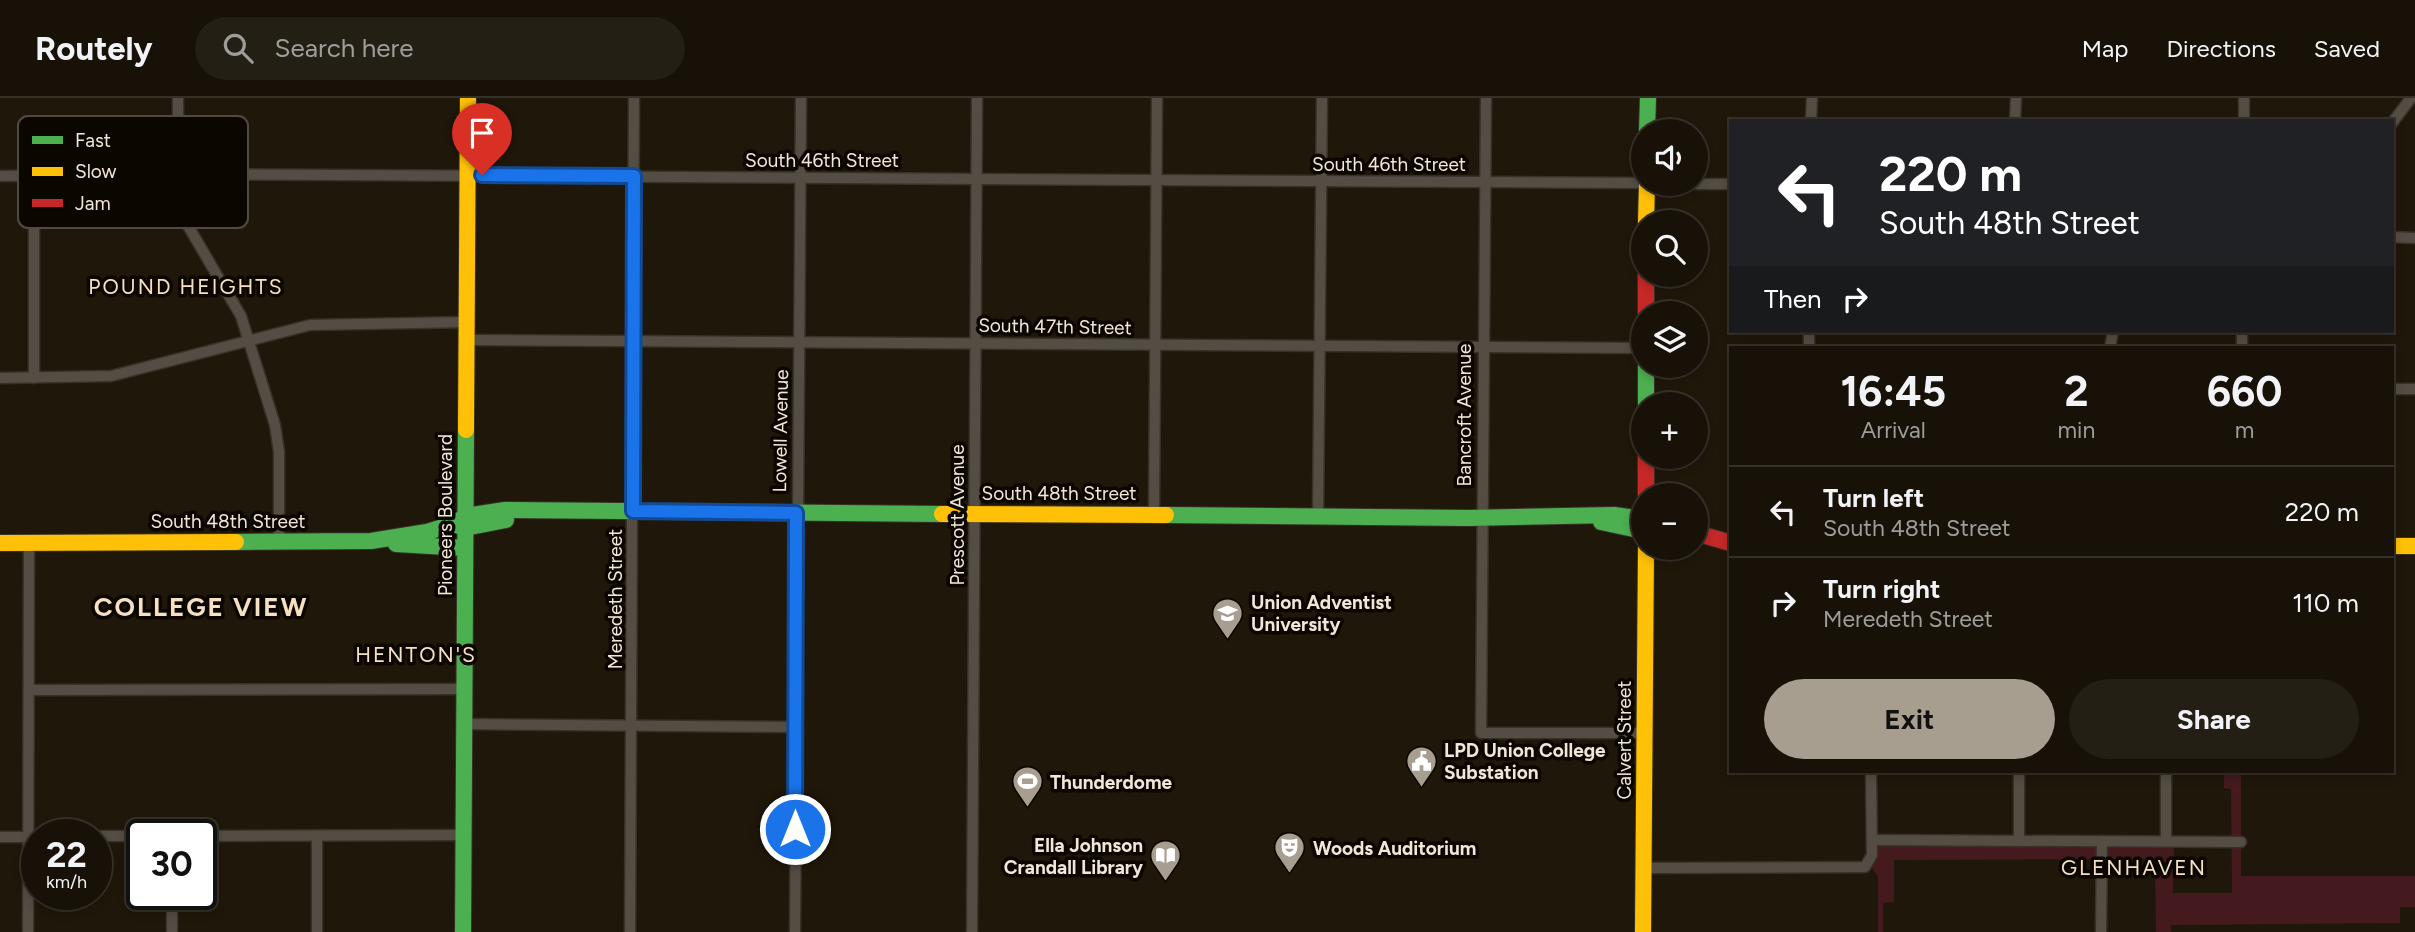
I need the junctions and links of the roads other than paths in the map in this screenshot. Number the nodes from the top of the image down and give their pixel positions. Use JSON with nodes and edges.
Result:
{"nodes":[{"id":1,"x":178,"y":98,"type":"edge"},
{"id":2,"x":468,"y":98,"type":"edge"},
{"id":3,"x":634,"y":98,"type":"edge"},
{"id":4,"x":801,"y":98,"type":"edge"},
{"id":5,"x":977,"y":98,"type":"edge"},
{"id":6,"x":1157,"y":98,"type":"edge"},
{"id":7,"x":1322,"y":98,"type":"edge"},
{"id":8,"x":1486,"y":98,"type":"edge"},
{"id":9,"x":1648,"y":98,"type":"edge"},
{"id":10,"x":1812,"y":98,"type":"edge"},
{"id":11,"x":2015,"y":98,"type":"edge"},
{"id":12,"x":2244,"y":98,"type":"edge"},
{"id":13,"x":2410,"y":98,"type":"edge"},
{"id":14,"x":178,"y":116,"type":"edge"},
{"id":15,"x":1647,"y":119,"type":"edge"},
{"id":16,"x":1811,"y":119,"type":"edge"},
{"id":17,"x":2015,"y":119,"type":"edge"},
{"id":18,"x":2244,"y":119,"type":"edge"},
{"id":19,"x":2394,"y":120,"type":"edge"},
{"id":20,"x":248,"y":174,"type":"edge"},
{"id":21,"x":18,"y":175,"type":"edge"},
{"id":22,"x":468,"y":175,"type":"junction"},
{"id":23,"x":0,"y":176,"type":"edge"},
{"id":24,"x":634,"y":176,"type":"junction"},
{"id":25,"x":800,"y":177,"type":"junction"},
{"id":26,"x":977,"y":178,"type":"junction"},
{"id":27,"x":1156,"y":180,"type":"junction"},
{"id":28,"x":1321,"y":181,"type":"junction"},
{"id":29,"x":1484,"y":182,"type":"junction"},
{"id":30,"x":1631,"y":183,"type":"edge"},
{"id":31,"x":1708,"y":184,"type":"edge"},
{"id":32,"x":1729,"y":184,"type":"edge"},
{"id":33,"x":34,"y":228,"type":"edge"},
{"id":34,"x":189,"y":228,"type":"edge"},
{"id":35,"x":2394,"y":237,"type":"edge"},
{"id":36,"x":2415,"y":237,"type":"edge"},
{"id":37,"x":467,"y":322,"type":"junction"},
{"id":38,"x":249,"y":340,"type":"junction"},
{"id":39,"x":467,"y":341,"type":"junction"},
{"id":40,"x":633,"y":341,"type":"junction"},
{"id":41,"x":798,"y":342,"type":"junction"},
{"id":42,"x":976,"y":343,"type":"junction"},
{"id":43,"x":1155,"y":344,"type":"junction"},
{"id":44,"x":1320,"y":345,"type":"junction"},
{"id":45,"x":1482,"y":347,"type":"junction"},
{"id":46,"x":1631,"y":348,"type":"edge"},
{"id":47,"x":0,"y":378,"type":"edge"},
{"id":48,"x":34,"y":378,"type":"junction"},
{"id":49,"x":2394,"y":389,"type":"edge"},
{"id":50,"x":2415,"y":389,"type":"edge"},
{"id":51,"x":633,"y":511,"type":"junction"},
{"id":52,"x":796,"y":513,"type":"junction"},
{"id":53,"x":975,"y":514,"type":"junction"},
{"id":54,"x":1154,"y":514,"type":"junction"},
{"id":55,"x":1318,"y":516,"type":"junction"},
{"id":56,"x":1582,"y":517,"type":"junction"},
{"id":57,"x":1631,"y":517,"type":"edge"},
{"id":58,"x":1481,"y":518,"type":"junction"},
{"id":59,"x":461,"y":523,"type":"junction"},
{"id":60,"x":1631,"y":528,"type":"edge"},
{"id":61,"x":1708,"y":537,"type":"edge"},
{"id":62,"x":387,"y":540,"type":"junction"},
{"id":63,"x":0,"y":542,"type":"edge"},
{"id":64,"x":30,"y":542,"type":"junction"},
{"id":65,"x":279,"y":542,"type":"junction"},
{"id":66,"x":1708,"y":543,"type":"edge"},
{"id":67,"x":1729,"y":543,"type":"edge"},
{"id":68,"x":1729,"y":544,"type":"edge"},
{"id":69,"x":2394,"y":546,"type":"edge"},
{"id":70,"x":2415,"y":546,"type":"edge"},
{"id":71,"x":465,"y":548,"type":"junction"},
{"id":72,"x":1646,"y":560,"type":"edge"},
{"id":73,"x":465,"y":689,"type":"junction"},
{"id":74,"x":29,"y":690,"type":"junction"},
{"id":75,"x":464,"y":724,"type":"junction"},
{"id":76,"x":631,"y":725,"type":"junction"},
{"id":77,"x":795,"y":727,"type":"junction"},
{"id":78,"x":1645,"y":733,"type":"junction"},
{"id":79,"x":1871,"y":773,"type":"edge"},
{"id":80,"x":2019,"y":773,"type":"edge"},
{"id":81,"x":2166,"y":773,"type":"edge"},
{"id":82,"x":32,"y":819,"type":"edge"},
{"id":83,"x":464,"y":835,"type":"junction"},
{"id":84,"x":217,"y":836,"type":"edge"},
{"id":85,"x":317,"y":836,"type":"junction"},
{"id":86,"x":0,"y":837,"type":"edge"},
{"id":87,"x":21,"y":837,"type":"edge"},
{"id":88,"x":1872,"y":840,"type":"junction"},
{"id":89,"x":2019,"y":840,"type":"junction"},
{"id":90,"x":2102,"y":841,"type":"junction"},
{"id":91,"x":2166,"y":841,"type":"junction"},
{"id":92,"x":2241,"y":842,"type":"dead end"},
{"id":93,"x":1644,"y":868,"type":"junction"},
{"id":94,"x":29,"y":910,"type":"edge"},
{"id":95,"x":172,"y":910,"type":"edge"},
{"id":96,"x":28,"y":932,"type":"edge"},
{"id":97,"x":172,"y":932,"type":"edge"},
{"id":98,"x":317,"y":932,"type":"edge"},
{"id":99,"x":463,"y":932,"type":"edge"},
{"id":100,"x":630,"y":932,"type":"edge"},
{"id":101,"x":794,"y":932,"type":"edge"},
{"id":102,"x":972,"y":932,"type":"edge"},
{"id":103,"x":1643,"y":932,"type":"edge"},
{"id":104,"x":2102,"y":932,"type":"edge"}],
"edges":[{"from":1,"to":14,"type":"street"},
{"from":2,"to":22,"type":"main road","name":"Pioneers Boulevard"},
{"from":3,"to":24,"type":"street","name":"Meredeth Street"},
{"from":4,"to":25,"type":"street","name":"Lowell Avenue"},
{"from":5,"to":26,"type":"street","name":"Prescott Avenue"},
{"from":6,"to":27,"type":"street"},
{"from":7,"to":28,"type":"street"},
{"from":8,"to":29,"type":"street","name":"Bancroft Avenue"},
{"from":9,"to":15,"type":"main road"},
{"from":10,"to":16,"type":"street"},
{"from":11,"to":17,"type":"street"},
{"from":12,"to":18,"type":"street"},
{"from":13,"to":19,"type":"street"},
{"from":20,"to":22,"type":"street","name":"South 46th Street"},
{"from":21,"to":23,"type":"street","name":"South 46th Street"},
{"from":22,"to":24,"type":"street","name":"South 46th Street"},
{"from":22,"to":37,"type":"main road","name":"Pioneers Boulevard"},
{"from":24,"to":25,"type":"street","name":"South 46th Street"},
{"from":24,"to":40,"type":"street","name":"Meredeth Street"},
{"from":25,"to":26,"type":"street","name":"South 46th Street"},
{"from":25,"to":41,"type":"street","name":"Lowell Avenue"},
{"from":26,"to":27,"type":"street","name":"South 46th Street"},
{"from":26,"to":42,"type":"street","name":"Prescott Avenue"},
{"from":27,"to":28,"type":"street","name":"South 46th Street"},
{"from":27,"to":43,"type":"street"},
{"from":28,"to":29,"type":"street","name":"South 46th Street"},
{"from":28,"to":44,"type":"street"},
{"from":29,"to":30,"type":"street","name":"South 46th Street"},
{"from":29,"to":45,"type":"street","name":"Bancroft Avenue"},
{"from":31,"to":32,"type":"street"},
{"from":33,"to":48,"type":"street"},
{"from":34,"to":38,"type":"street"},
{"from":35,"to":36,"type":"street"},
{"from":37,"to":38,"type":"street"},
{"from":37,"to":39,"type":"main road","name":"Pioneers Boulevard"},
{"from":38,"to":48,"type":"street"},
{"from":38,"to":65,"type":"street"},
{"from":39,"to":40,"type":"street","name":"South 47th Street"},
{"from":39,"to":59,"type":"main road","name":"Pioneers Boulevard"},
{"from":40,"to":41,"type":"street","name":"South 47th Street"},
{"from":40,"to":51,"type":"street","name":"Meredeth Street"},
{"from":41,"to":42,"type":"street","name":"South 47th Street"},
{"from":41,"to":52,"type":"street","name":"Lowell Avenue"},
{"from":42,"to":43,"type":"street","name":"South 47th Street"},
{"from":42,"to":53,"type":"street","name":"Prescott Avenue"},
{"from":43,"to":44,"type":"street","name":"South 47th Street"},
{"from":43,"to":54,"type":"street"},
{"from":44,"to":45,"type":"street","name":"South 47th Street"},
{"from":44,"to":55,"type":"street"},
{"from":45,"to":46,"type":"street","name":"South 47th Street"},
{"from":45,"to":58,"type":"street","name":"Bancroft Avenue"},
{"from":47,"to":48,"type":"street"},
{"from":49,"to":50,"type":"street"},
{"from":51,"to":52,"type":"main road","name":"South 48th Street"},
{"from":51,"to":59,"type":"main road","name":"South 48th Street"},
{"from":51,"to":76,"type":"street","name":"Meredeth Street"},
{"from":52,"to":53,"type":"main road","name":"South 48th Street"},
{"from":52,"to":77,"type":"street","name":"Lowell Avenue"},
{"from":53,"to":54,"type":"main road","name":"South 48th Street"},
{"from":53,"to":102,"type":"street","name":"Prescott Avenue"},
{"from":54,"to":55,"type":"main road","name":"South 48th Street"},
{"from":55,"to":58,"type":"main road","name":"South 48th Street"},
{"from":56,"to":57,"type":"main road","name":"South 48th Street"},
{"from":56,"to":58,"type":"main road","name":"South 48th Street"},
{"from":56,"to":60,"type":"main road","name":"South 48th Street"},
{"from":58,"to":78,"type":"street","name":"Bancroft Avenue"},
{"from":59,"to":62,"type":"main road","name":"South 48th Street"},
{"from":59,"to":71,"type":"main road","name":"Pioneers Boulevard"},
{"from":61,"to":67,"type":"main road"},
{"from":62,"to":65,"type":"main road","name":"South 48th Street"},
{"from":62,"to":71,"type":"main road"},
{"from":63,"to":64,"type":"main road","name":"South 48th Street"},
{"from":64,"to":65,"type":"main road","name":"South 48th Street"},
{"from":64,"to":74,"type":"street"},
{"from":66,"to":68,"type":"main road"},
{"from":69,"to":70,"type":"main road"},
{"from":71,"to":73,"type":"main road","name":"Pioneers Boulevard"},
{"from":72,"to":78,"type":"main road","name":"Calvert Street"},
{"from":73,"to":74,"type":"street"},
{"from":73,"to":75,"type":"main road","name":"Pioneers Boulevard"},
{"from":74,"to":82,"type":"street"},
{"from":75,"to":76,"type":"street"},
{"from":75,"to":83,"type":"main road","name":"Pioneers Boulevard"},
{"from":76,"to":77,"type":"street"},
{"from":76,"to":100,"type":"street","name":"Meredeth Street"},
{"from":77,"to":101,"type":"street","name":"Lowell Avenue"},
{"from":78,"to":93,"type":"main road","name":"Calvert Street"},
{"from":79,"to":88,"type":"street"},
{"from":80,"to":89,"type":"street"},
{"from":81,"to":91,"type":"street"},
{"from":83,"to":85,"type":"street"},
{"from":83,"to":99,"type":"main road","name":"Pioneers Boulevard"},
{"from":84,"to":85,"type":"street"},
{"from":85,"to":98,"type":"street"},
{"from":86,"to":87,"type":"street"},
{"from":88,"to":89,"type":"street"},
{"from":88,"to":93,"type":"street"},
{"from":89,"to":90,"type":"street"},
{"from":90,"to":91,"type":"street"},
{"from":90,"to":104,"type":"street"},
{"from":91,"to":92,"type":"street"},
{"from":93,"to":103,"type":"main road","name":"Calvert Street"},
{"from":94,"to":96,"type":"street"},
{"from":95,"to":97,"type":"street"}]}
